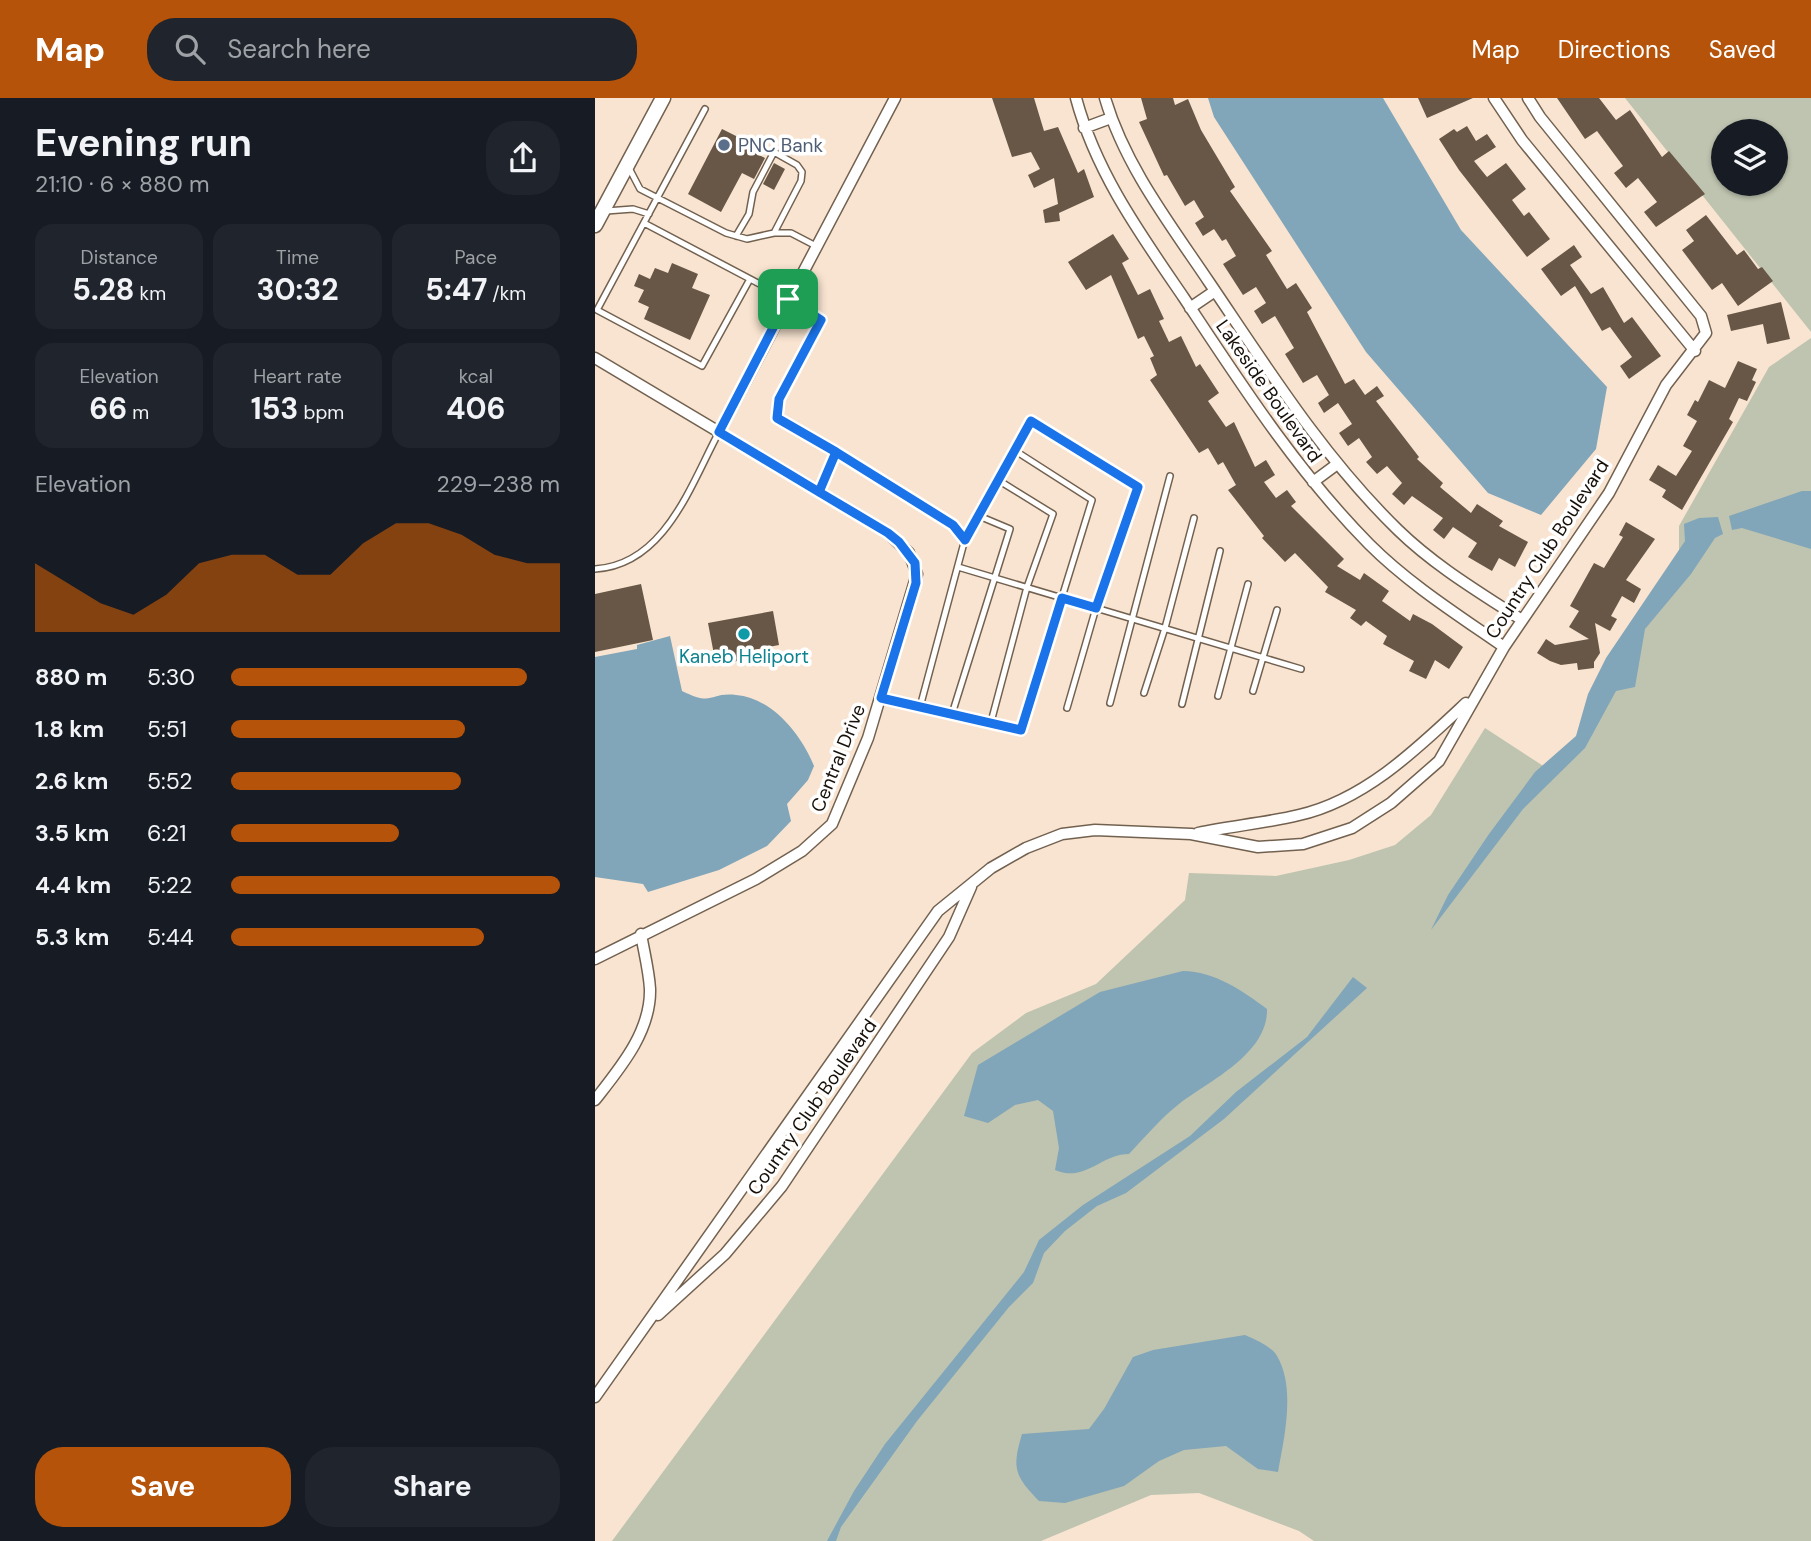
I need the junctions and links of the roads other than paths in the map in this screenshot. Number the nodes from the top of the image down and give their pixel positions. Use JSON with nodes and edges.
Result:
{"nodes":[{"id":1,"x":663,"y":98,"type":"edge"},
{"id":2,"x":895,"y":98,"type":"edge"},
{"id":3,"x":1076,"y":98,"type":"edge"},
{"id":4,"x":1105,"y":98,"type":"edge"},
{"id":5,"x":1494,"y":98,"type":"edge"},
{"id":6,"x":1528,"y":98,"type":"edge"},
{"id":7,"x":705,"y":109,"type":"dead end"},
{"id":8,"x":1111,"y":118,"type":"junction"},
{"id":9,"x":1084,"y":128,"type":"junction"},
{"id":10,"x":628,"y":165,"type":"junction"},
{"id":11,"x":657,"y":198,"type":"junction"},
{"id":12,"x":649,"y":214,"type":"junction"},
{"id":13,"x":599,"y":219,"type":"edge"},
{"id":14,"x":644,"y":223,"type":"junction"},
{"id":15,"x":773,"y":233,"type":"junction"},
{"id":16,"x":736,"y":236,"type":"junction"},
{"id":17,"x":816,"y":246,"type":"junction"},
{"id":18,"x":750,"y":279,"type":"junction"},
{"id":19,"x":1215,"y":291,"type":"junction"},
{"id":20,"x":788,"y":299,"type":"junction"},
{"id":21,"x":1190,"y":308,"type":"junction"},
{"id":22,"x":1695,"y":351,"type":"junction"},
{"id":23,"x":595,"y":358,"type":"edge"},
{"id":24,"x":719,"y":432,"type":"junction"},
{"id":25,"x":1014,"y":450,"type":"junction"},
{"id":26,"x":836,"y":452,"type":"junction"},
{"id":27,"x":1336,"y":465,"type":"junction"},
{"id":28,"x":1170,"y":476,"type":"dead end"},
{"id":29,"x":998,"y":480,"type":"junction"},
{"id":30,"x":1313,"y":482,"type":"junction"},
{"id":31,"x":819,"y":492,"type":"junction"},
{"id":32,"x":979,"y":516,"type":"junction"},
{"id":33,"x":1193,"y":518,"type":"dead end"},
{"id":34,"x":965,"y":540,"type":"junction"},
{"id":35,"x":1220,"y":551,"type":"dead end"},
{"id":36,"x":958,"y":567,"type":"junction"},
{"id":37,"x":595,"y":569,"type":"edge"},
{"id":38,"x":996,"y":578,"type":"junction"},
{"id":39,"x":1248,"y":584,"type":"dead end"},
{"id":40,"x":1027,"y":587,"type":"junction"},
{"id":41,"x":1062,"y":598,"type":"junction"},
{"id":42,"x":1096,"y":608,"type":"junction"},
{"id":43,"x":1277,"y":610,"type":"dead end"},
{"id":44,"x":1134,"y":619,"type":"junction"},
{"id":45,"x":1522,"y":620,"type":"junction"},
{"id":46,"x":1165,"y":628,"type":"junction"},
{"id":47,"x":1199,"y":638,"type":"junction"},
{"id":48,"x":1231,"y":648,"type":"junction"},
{"id":49,"x":1504,"y":648,"type":"junction"},
{"id":50,"x":1264,"y":658,"type":"junction"},
{"id":51,"x":1301,"y":669,"type":"dead end"},
{"id":52,"x":1253,"y":691,"type":"dead end"},
{"id":53,"x":1144,"y":693,"type":"dead end"},
{"id":54,"x":1218,"y":696,"type":"dead end"},
{"id":55,"x":1473,"y":696,"type":"junction"},
{"id":56,"x":881,"y":698,"type":"junction"},
{"id":57,"x":1110,"y":703,"type":"dead end"},
{"id":58,"x":1182,"y":704,"type":"dead end"},
{"id":59,"x":920,"y":707,"type":"junction"},
{"id":60,"x":1067,"y":708,"type":"dead end"},
{"id":61,"x":952,"y":714,"type":"junction"},
{"id":62,"x":991,"y":722,"type":"junction"},
{"id":63,"x":1191,"y":834,"type":"junction"},
{"id":64,"x":973,"y":883,"type":"junction"},
{"id":65,"x":641,"y":934,"type":"junction"},
{"id":66,"x":595,"y":959,"type":"edge"},
{"id":67,"x":595,"y":1100,"type":"edge"},
{"id":68,"x":646,"y":1327,"type":"junction"},
{"id":69,"x":595,"y":1396,"type":"edge"}],
"edges":[{"from":1,"to":10,"type":"main road"},
{"from":2,"to":17,"type":"street"},
{"from":3,"to":9,"type":"street","name":"Lakeside Boulevard"},
{"from":4,"to":8,"type":"street","name":"Lakeside Boulevard"},
{"from":5,"to":22,"type":"street"},
{"from":6,"to":22,"type":"street","name":"Country Club Boulevard"},
{"from":7,"to":11,"type":"lane"},
{"from":8,"to":9,"type":"street"},
{"from":8,"to":19,"type":"street","name":"Lakeside Boulevard"},
{"from":9,"to":21,"type":"street","name":"Lakeside Boulevard"},
{"from":10,"to":11,"type":"lane"},
{"from":10,"to":13,"type":"main road"},
{"from":11,"to":12,"type":"lane"},
{"from":11,"to":16,"type":"lane"},
{"from":12,"to":13,"type":"lane"},
{"from":12,"to":14,"type":"lane"},
{"from":14,"to":18,"type":"lane"},
{"from":14,"to":18,"type":"lane"},
{"from":15,"to":16,"type":"lane"},
{"from":15,"to":16,"type":"lane"},
{"from":15,"to":17,"type":"lane"},
{"from":17,"to":20,"type":"street"},
{"from":18,"to":20,"type":"lane"},
{"from":19,"to":21,"type":"street"},
{"from":19,"to":27,"type":"street","name":"Lakeside Boulevard"},
{"from":20,"to":24,"type":"street"},
{"from":20,"to":26,"type":"lane"},
{"from":21,"to":30,"type":"street","name":"Lakeside Boulevard"},
{"from":22,"to":45,"type":"street","name":"Country Club Boulevard"},
{"from":23,"to":24,"type":"street"},
{"from":24,"to":31,"type":"street"},
{"from":24,"to":37,"type":"lane"},
{"from":25,"to":29,"type":"lane"},
{"from":25,"to":41,"type":"lane"},
{"from":25,"to":42,"type":"lane"},
{"from":26,"to":31,"type":"lane"},
{"from":26,"to":34,"type":"lane"},
{"from":27,"to":30,"type":"street"},
{"from":27,"to":45,"type":"street","name":"Lakeside Boulevard"},
{"from":28,"to":44,"type":"lane"},
{"from":29,"to":32,"type":"lane"},
{"from":29,"to":40,"type":"lane"},
{"from":30,"to":49,"type":"street","name":"Lakeside Boulevard"},
{"from":31,"to":56,"type":"street","name":"Central Drive"},
{"from":32,"to":34,"type":"lane"},
{"from":32,"to":38,"type":"lane"},
{"from":33,"to":46,"type":"lane"},
{"from":34,"to":36,"type":"lane"},
{"from":35,"to":47,"type":"lane"},
{"from":36,"to":38,"type":"lane"},
{"from":36,"to":59,"type":"lane"},
{"from":38,"to":40,"type":"lane"},
{"from":38,"to":61,"type":"lane"},
{"from":39,"to":48,"type":"lane"},
{"from":40,"to":41,"type":"lane"},
{"from":40,"to":62,"type":"lane"},
{"from":41,"to":42,"type":"lane"},
{"from":41,"to":62,"type":"lane"},
{"from":42,"to":44,"type":"lane"},
{"from":42,"to":60,"type":"lane"},
{"from":43,"to":50,"type":"lane"},
{"from":44,"to":46,"type":"lane"},
{"from":44,"to":57,"type":"lane"},
{"from":45,"to":49,"type":"street","name":"Country Club Boulevard"},
{"from":46,"to":47,"type":"lane"},
{"from":46,"to":53,"type":"lane"},
{"from":47,"to":48,"type":"lane"},
{"from":47,"to":58,"type":"lane"},
{"from":48,"to":50,"type":"lane"},
{"from":48,"to":54,"type":"lane"},
{"from":49,"to":55,"type":"street","name":"Country Club Boulevard"},
{"from":50,"to":51,"type":"lane"},
{"from":50,"to":52,"type":"lane"},
{"from":55,"to":63,"type":"street","name":"Country Club Boulevard"},
{"from":55,"to":63,"type":"street","name":"Country Club Boulevard"},
{"from":56,"to":59,"type":"lane"},
{"from":56,"to":65,"type":"street","name":"Central Drive"},
{"from":59,"to":61,"type":"lane"},
{"from":61,"to":62,"type":"lane"},
{"from":63,"to":64,"type":"street","name":"Country Club Boulevard"},
{"from":64,"to":68,"type":"street","name":"Country Club Boulevard"},
{"from":64,"to":68,"type":"street","name":"Country Club Boulevard"},
{"from":65,"to":66,"type":"street","name":"Central Drive"},
{"from":65,"to":67,"type":"street"},
{"from":68,"to":69,"type":"street","name":"Country Club Boulevard"}]}
